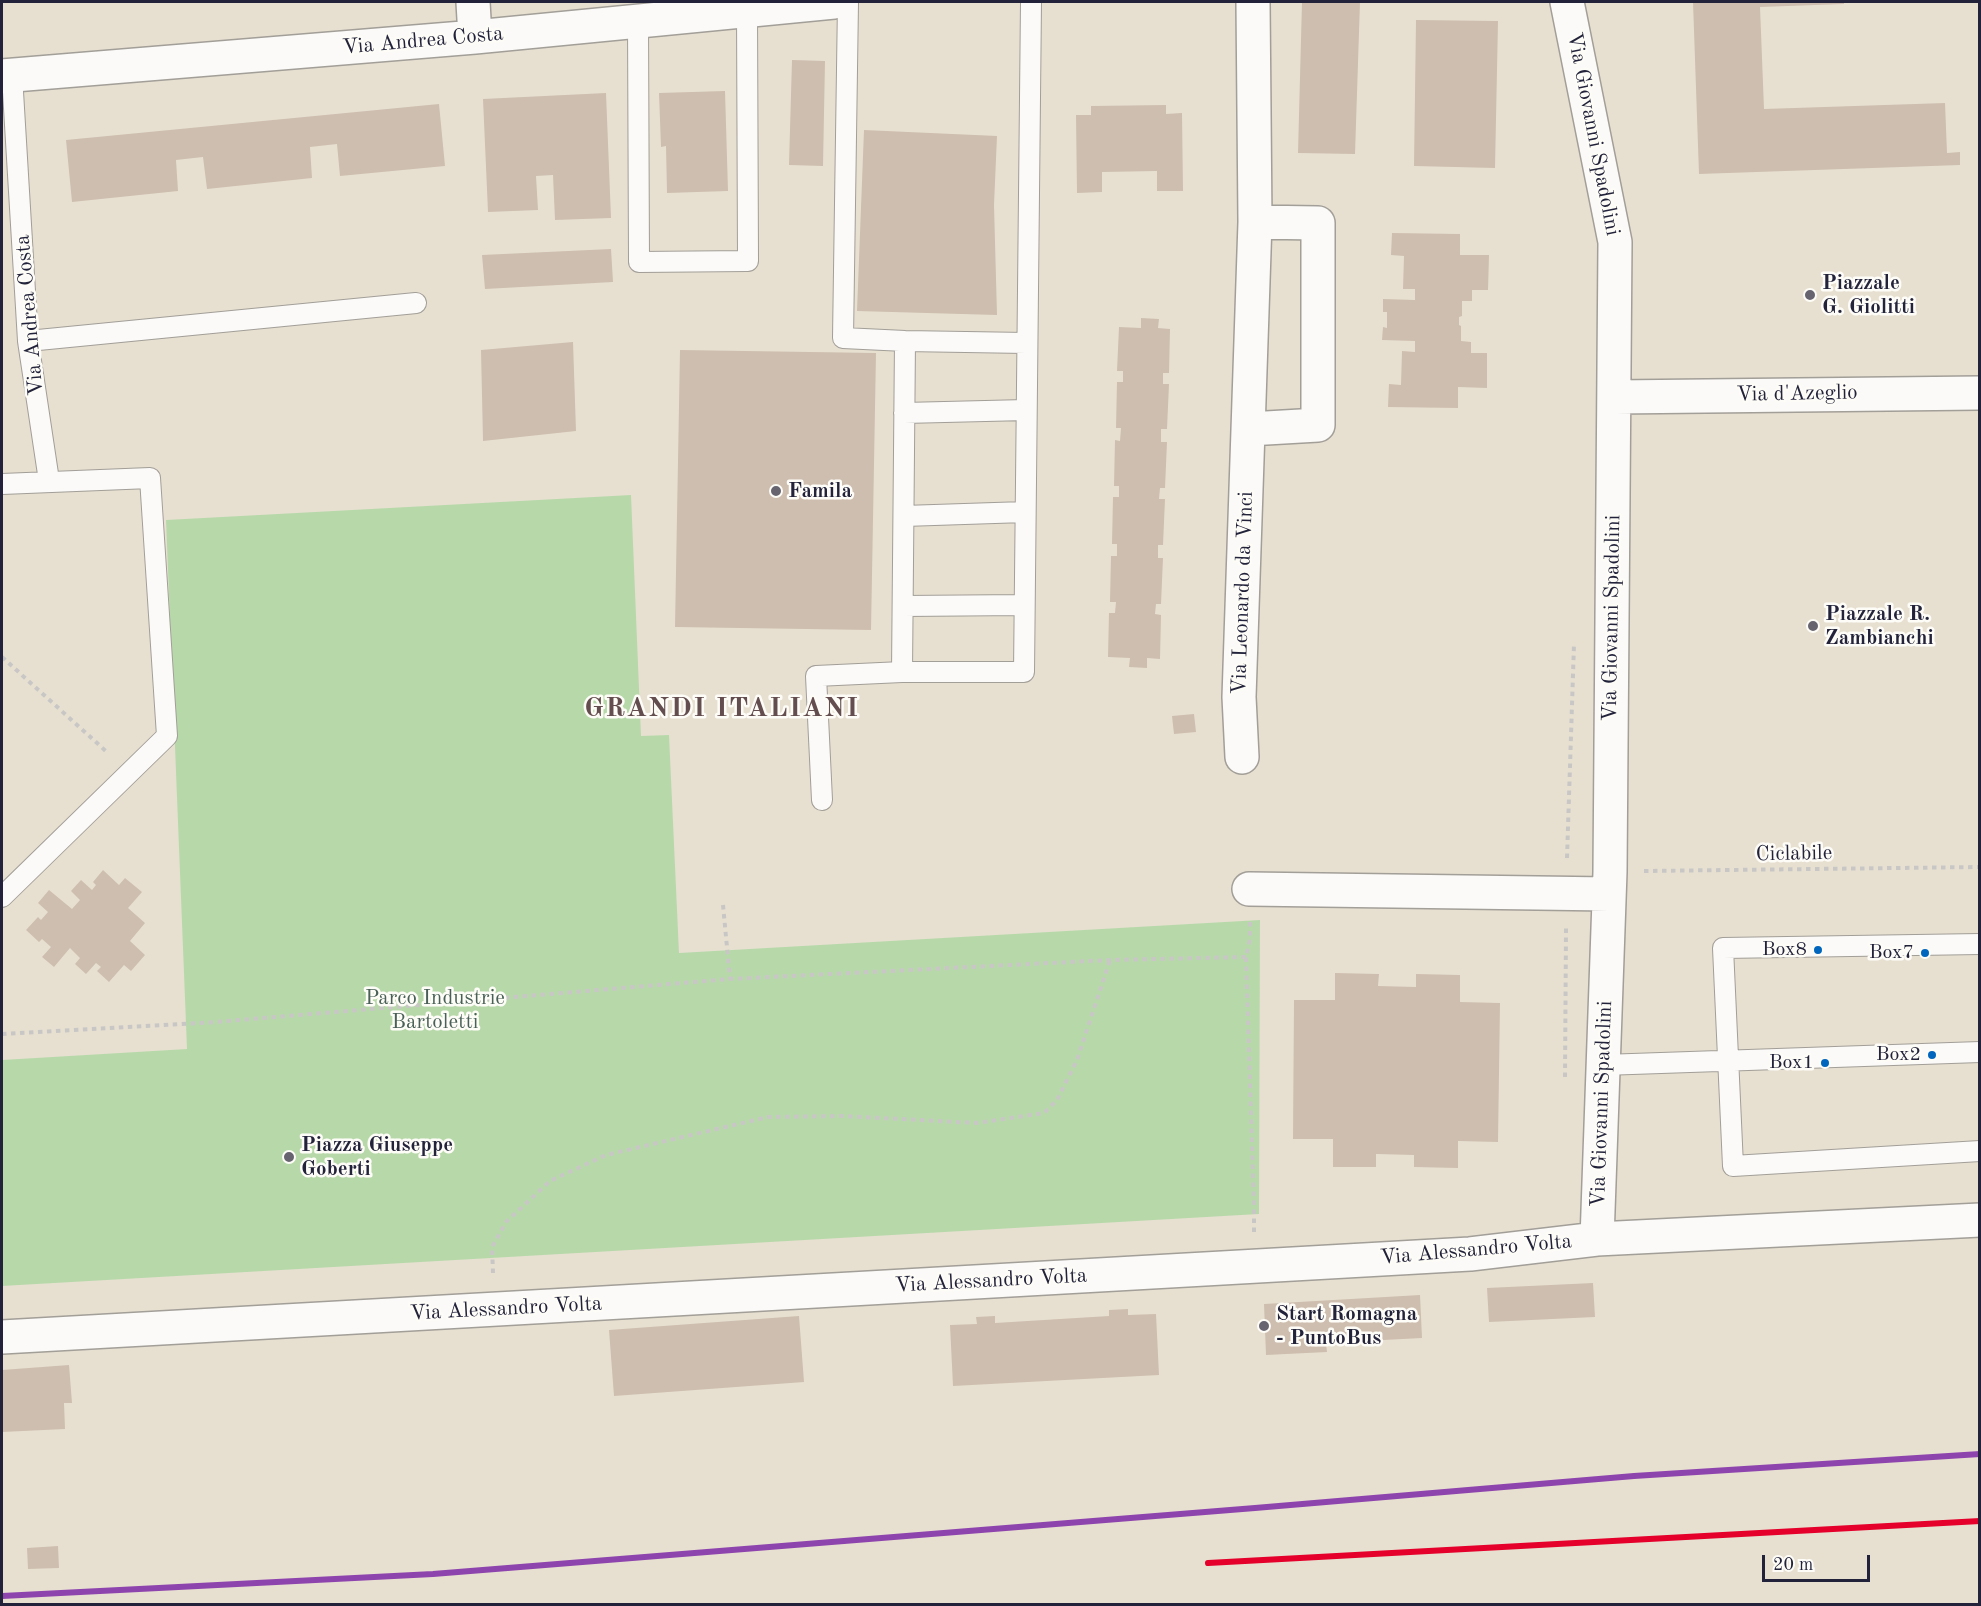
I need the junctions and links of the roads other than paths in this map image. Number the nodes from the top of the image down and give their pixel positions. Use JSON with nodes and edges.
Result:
{"nodes":[{"id":1,"x":473,"y":2,"type":"edge"},
{"id":2,"x":834,"y":2,"type":"edge"},
{"id":3,"x":848,"y":2,"type":"edge"},
{"id":4,"x":1031,"y":2,"type":"edge"},
{"id":5,"x":1253,"y":2,"type":"edge"},
{"id":6,"x":1567,"y":2,"type":"edge"},
{"id":7,"x":747,"y":10,"type":"junction"},
{"id":8,"x":638,"y":21,"type":"junction"},
{"id":9,"x":475,"y":37,"type":"junction"},
{"id":10,"x":7,"y":76,"type":"edge"},
{"id":11,"x":1255,"y":222,"type":"junction"},
{"id":12,"x":416,"y":303,"type":"dead end"},
{"id":13,"x":905,"y":341,"type":"junction"},
{"id":14,"x":28,"y":342,"type":"junction"},
{"id":15,"x":1026,"y":343,"type":"junction"},
{"id":16,"x":1980,"y":393,"type":"edge"},
{"id":17,"x":1615,"y":397,"type":"junction"},
{"id":18,"x":1026,"y":410,"type":"junction"},
{"id":19,"x":904,"y":413,"type":"junction"},
{"id":20,"x":1249,"y":429,"type":"junction"},
{"id":21,"x":47,"y":482,"type":"junction"},
{"id":22,"x":2,"y":484,"type":"edge"},
{"id":23,"x":1025,"y":512,"type":"junction"},
{"id":24,"x":904,"y":516,"type":"junction"},
{"id":25,"x":1024,"y":605,"type":"junction"},
{"id":26,"x":903,"y":606,"type":"junction"},
{"id":27,"x":903,"y":672,"type":"junction"},
{"id":28,"x":1242,"y":757,"type":"dead end"},
{"id":29,"x":822,"y":800,"type":"dead end"},
{"id":30,"x":1609,"y":883,"type":"junction"},
{"id":31,"x":1250,"y":889,"type":"road end"},
{"id":32,"x":2,"y":897,"type":"edge"},
{"id":33,"x":1980,"y":944,"type":"edge"},
{"id":34,"x":1980,"y":1052,"type":"edge"},
{"id":35,"x":1729,"y":1060,"type":"junction"},
{"id":36,"x":1603,"y":1065,"type":"junction"},
{"id":37,"x":1980,"y":1151,"type":"edge"},
{"id":38,"x":1980,"y":1220,"type":"edge"},
{"id":39,"x":1597,"y":1239,"type":"junction"},
{"id":40,"x":14,"y":1337,"type":"edge"}],
"edges":[{"from":1,"to":9,"type":"street"},
{"from":2,"to":7,"type":"street","name":"Via Andrea Costa"},
{"from":3,"to":13,"type":"lane"},
{"from":4,"to":15,"type":"lane"},
{"from":5,"to":11,"type":"street","name":"Via Leonardo da Vinci"},
{"from":6,"to":17,"type":"street","name":"Via Giovanni Spadolini"},
{"from":7,"to":8,"type":"street","name":"Via Andrea Costa"},
{"from":7,"to":8,"type":"lane"},
{"from":8,"to":9,"type":"street","name":"Via Andrea Costa"},
{"from":9,"to":10,"type":"street","name":"Via Andrea Costa"},
{"from":10,"to":14,"type":"lane","name":"Via Andrea Costa"},
{"from":11,"to":20,"type":"street","name":"Via Leonardo da Vinci"},
{"from":11,"to":20,"type":"street"},
{"from":12,"to":14,"type":"lane"},
{"from":13,"to":15,"type":"lane"},
{"from":13,"to":19,"type":"lane"},
{"from":14,"to":21,"type":"lane","name":"Via Andrea Costa"},
{"from":15,"to":18,"type":"lane"},
{"from":16,"to":17,"type":"street","name":"Via d'Azeglio"},
{"from":17,"to":30,"type":"street","name":"Via Giovanni Spadolini"},
{"from":18,"to":19,"type":"lane"},
{"from":18,"to":23,"type":"lane"},
{"from":19,"to":24,"type":"lane"},
{"from":20,"to":28,"type":"street","name":"Via Leonardo da Vinci"},
{"from":21,"to":22,"type":"lane"},
{"from":21,"to":32,"type":"lane"},
{"from":23,"to":24,"type":"lane"},
{"from":23,"to":25,"type":"lane"},
{"from":24,"to":26,"type":"lane"},
{"from":25,"to":26,"type":"lane"},
{"from":25,"to":27,"type":"lane"},
{"from":26,"to":27,"type":"lane"},
{"from":27,"to":29,"type":"lane"},
{"from":30,"to":31,"type":"street"},
{"from":30,"to":36,"type":"street","name":"Via Giovanni Spadolini"},
{"from":33,"to":35,"type":"lane"},
{"from":34,"to":35,"type":"lane"},
{"from":35,"to":36,"type":"lane"},
{"from":35,"to":37,"type":"lane"},
{"from":36,"to":39,"type":"street","name":"Via Giovanni Spadolini"},
{"from":38,"to":39,"type":"street","name":"Via Alessandro Volta"},
{"from":39,"to":40,"type":"street","name":"Via Alessandro Volta"}]}
